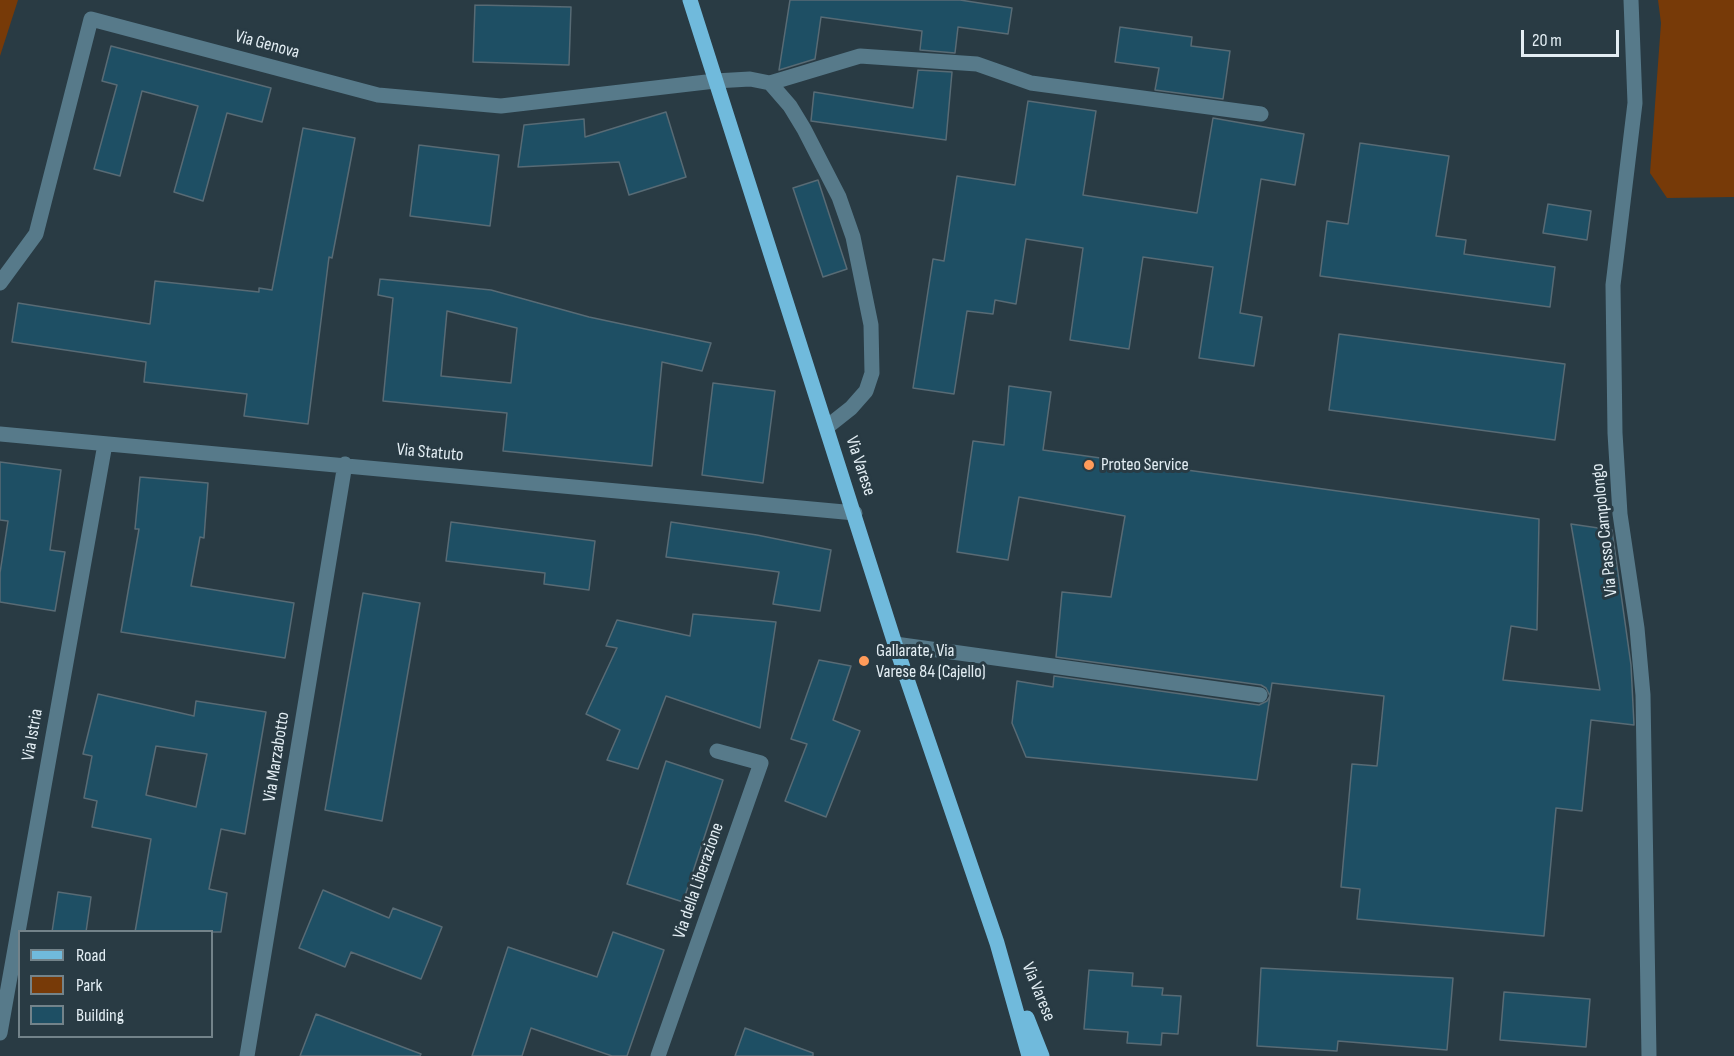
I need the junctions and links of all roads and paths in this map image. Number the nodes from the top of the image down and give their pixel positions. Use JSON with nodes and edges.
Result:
{"nodes":[{"id":1,"x":690,"y":0,"type":"edge"},
{"id":2,"x":1631,"y":0,"type":"edge"},
{"id":3,"x":715,"y":81,"type":"junction"},
{"id":4,"x":770,"y":83,"type":"junction"},
{"id":5,"x":1261,"y":114,"type":"dead end"},
{"id":6,"x":0,"y":283,"type":"edge"},
{"id":7,"x":827,"y":427,"type":"junction"},
{"id":8,"x":0,"y":434,"type":"edge"},
{"id":9,"x":105,"y":444,"type":"junction"},
{"id":10,"x":345,"y":464,"type":"junction"},
{"id":11,"x":855,"y":513,"type":"junction"},
{"id":12,"x":895,"y":644,"type":"junction"},
{"id":13,"x":1260,"y":695,"type":"dead end"},
{"id":14,"x":717,"y":750,"type":"dead end"},
{"id":15,"x":18,"y":930,"type":"edge"},
{"id":16,"x":18,"y":932,"type":"edge"},
{"id":17,"x":997,"y":943,"type":"junction"},
{"id":18,"x":0,"y":1033,"type":"edge"},
{"id":19,"x":247,"y":1056,"type":"edge"},
{"id":20,"x":658,"y":1056,"type":"edge"},
{"id":21,"x":1029,"y":1056,"type":"edge"},
{"id":22,"x":1042,"y":1056,"type":"edge"},
{"id":23,"x":1649,"y":1056,"type":"edge"}],
"edges":[{"from":1,"to":3,"type":"main road","name":"Via Varese"},
{"from":2,"to":23,"type":"street","name":"Via Passo Campolongo"},
{"from":3,"to":4,"type":"street"},
{"from":3,"to":6,"type":"street","name":"Via Genova"},
{"from":3,"to":7,"type":"main road","name":"Via Varese"},
{"from":4,"to":5,"type":"street"},
{"from":4,"to":7,"type":"street"},
{"from":7,"to":11,"type":"main road","name":"Via Varese"},
{"from":8,"to":9,"type":"street","name":"Via Statuto"},
{"from":9,"to":10,"type":"street","name":"Via Statuto"},
{"from":9,"to":15,"type":"street","name":"Via Istria"},
{"from":10,"to":11,"type":"street","name":"Via Statuto"},
{"from":10,"to":19,"type":"street","name":"Via Marzabotto"},
{"from":11,"to":12,"type":"main road","name":"Via Varese"},
{"from":12,"to":13,"type":"street"},
{"from":12,"to":17,"type":"main road","name":"Via Varese"},
{"from":14,"to":20,"type":"street","name":"Via della Liberazione"},
{"from":16,"to":18,"type":"street","name":"Via Istria"},
{"from":17,"to":21,"type":"main road","name":"Via Varese"},
{"from":17,"to":22,"type":"main road","name":"Via Varese"}]}
